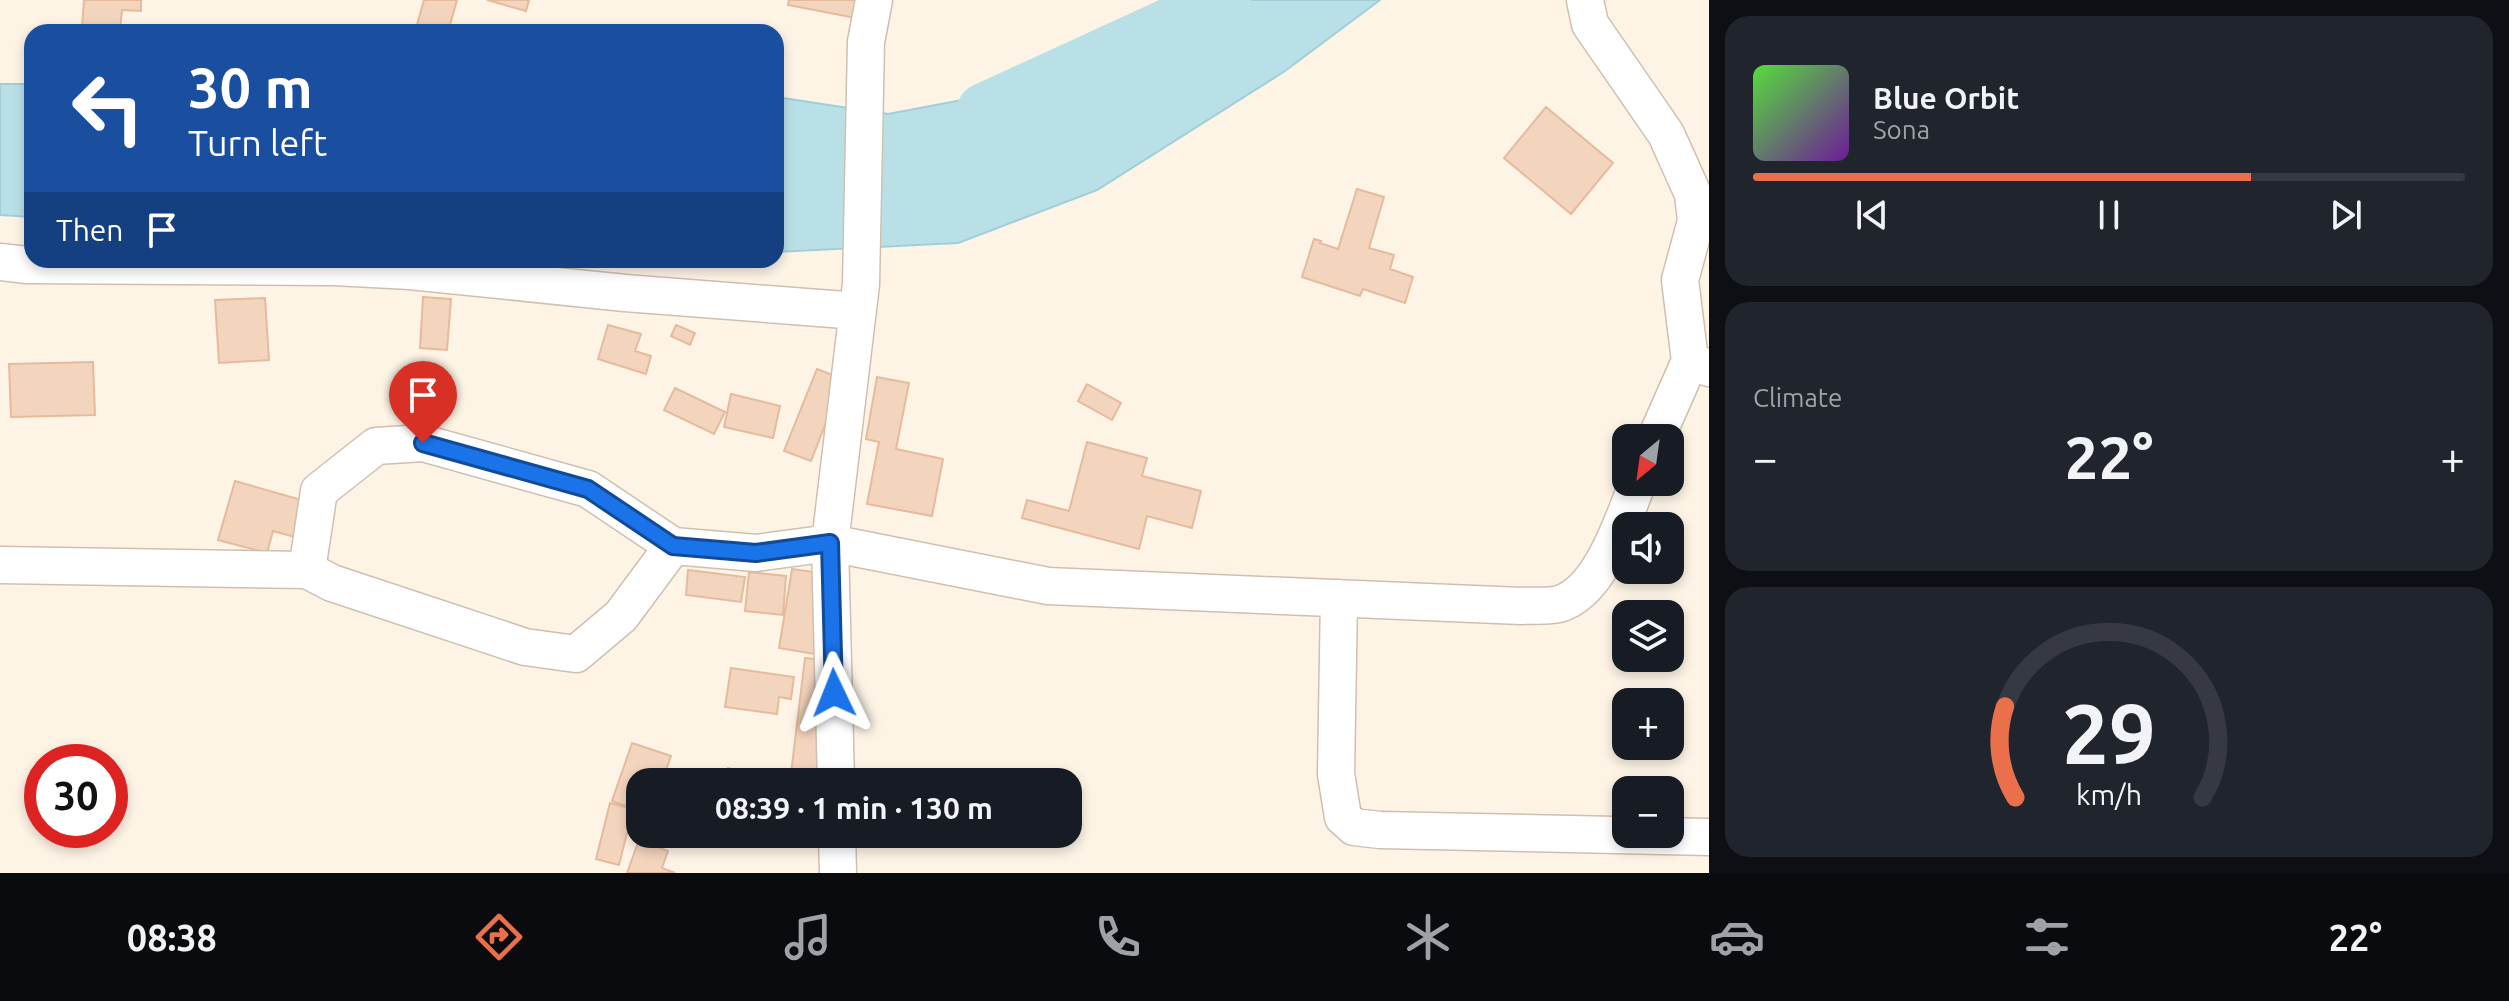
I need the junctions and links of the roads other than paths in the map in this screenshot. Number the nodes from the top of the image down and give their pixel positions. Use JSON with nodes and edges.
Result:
{"nodes":[{"id":1,"x":874,"y":0,"type":"edge"},
{"id":2,"x":1585,"y":0,"type":"edge"},
{"id":3,"x":0,"y":262,"type":"edge"},
{"id":4,"x":24,"y":265,"type":"edge"},
{"id":5,"x":353,"y":268,"type":"edge"},
{"id":6,"x":860,"y":298,"type":"junction"},
{"id":7,"x":1699,"y":365,"type":"edge"},
{"id":8,"x":1664,"y":424,"type":"edge"},
{"id":9,"x":1632,"y":496,"type":"edge"},
{"id":10,"x":830,"y":543,"type":"junction"},
{"id":11,"x":673,"y":546,"type":"junction"},
{"id":12,"x":0,"y":565,"type":"edge"},
{"id":13,"x":307,"y":570,"type":"junction"},
{"id":14,"x":1339,"y":598,"type":"junction"},
{"id":15,"x":836,"y":768,"type":"edge"},
{"id":16,"x":1709,"y":837,"type":"edge"},
{"id":17,"x":837,"y":848,"type":"edge"},
{"id":18,"x":838,"y":873,"type":"edge"}],
"edges":[{"from":1,"to":6,"type":"street"},
{"from":2,"to":7,"type":"street"},
{"from":3,"to":4,"type":"street"},
{"from":5,"to":6,"type":"street"},
{"from":6,"to":10,"type":"street"},
{"from":7,"to":8,"type":"street"},
{"from":9,"to":14,"type":"street"},
{"from":10,"to":11,"type":"street"},
{"from":10,"to":14,"type":"street"},
{"from":10,"to":15,"type":"street"},
{"from":11,"to":13,"type":"street"},
{"from":11,"to":13,"type":"street"},
{"from":12,"to":13,"type":"street"},
{"from":14,"to":16,"type":"street"},
{"from":17,"to":18,"type":"street"}]}
